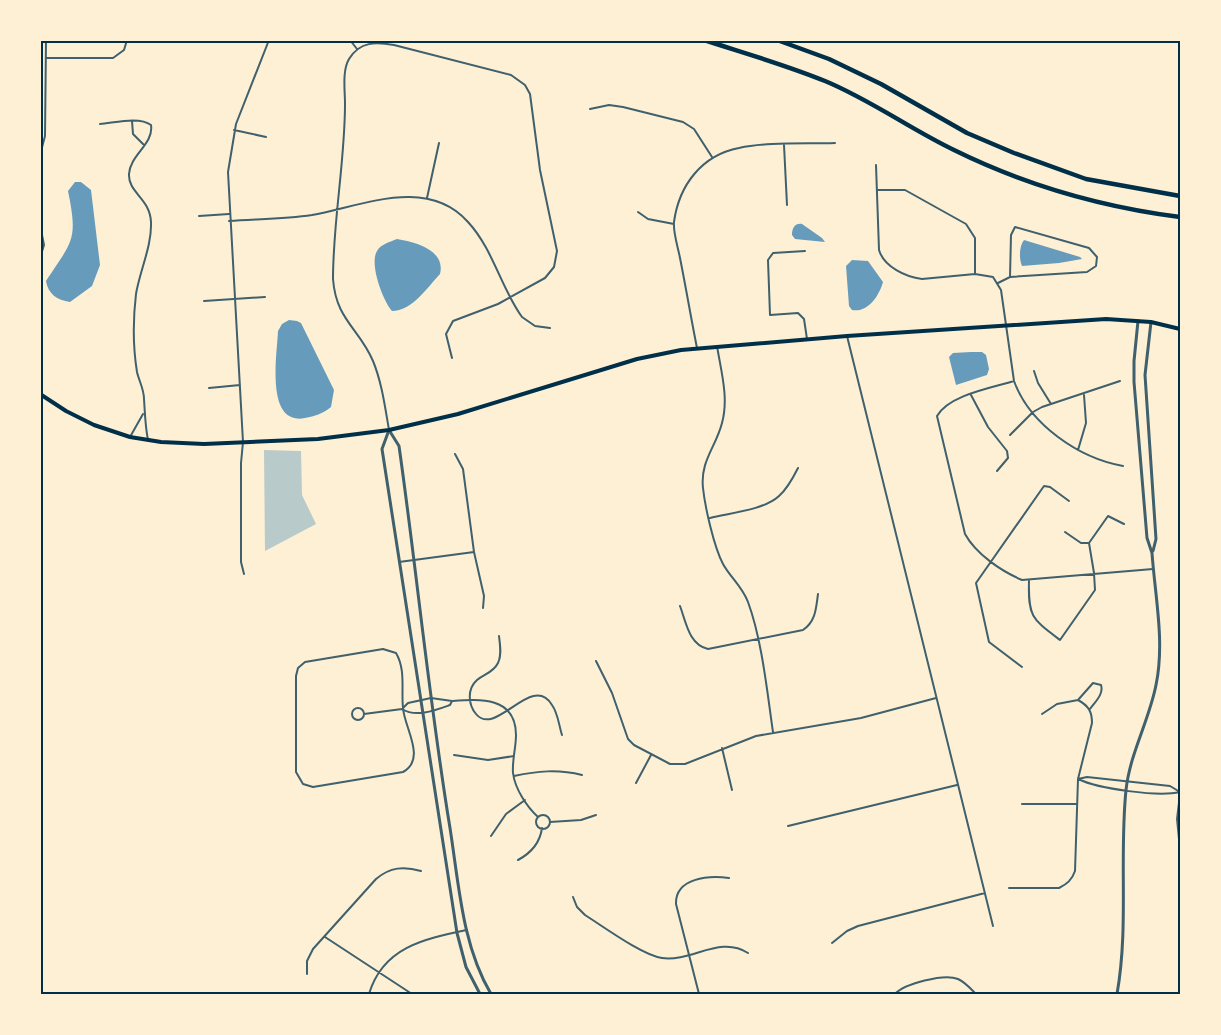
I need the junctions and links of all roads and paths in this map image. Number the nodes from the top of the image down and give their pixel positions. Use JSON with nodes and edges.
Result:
{"nodes":[{"id":1,"x":46,"y":40,"type":"edge"},
{"id":2,"x":127,"y":40,"type":"edge"},
{"id":3,"x":269,"y":40,"type":"edge"},
{"id":4,"x":350,"y":40,"type":"edge"},
{"id":5,"x":704,"y":40,"type":"edge"},
{"id":6,"x":777,"y":40,"type":"edge"},
{"id":7,"x":357,"y":49,"type":"junction"},
{"id":8,"x":46,"y":58,"type":"junction"},
{"id":9,"x":590,"y":109,"type":"dead end"},
{"id":10,"x":132,"y":121,"type":"junction"},
{"id":11,"x":100,"y":124,"type":"dead end"},
{"id":12,"x":234,"y":130,"type":"junction"},
{"id":13,"x":266,"y":137,"type":"dead end"},
{"id":14,"x":835,"y":142,"type":"dead end"},
{"id":15,"x":439,"y":143,"type":"dead end"},
{"id":16,"x":144,"y":144,"type":"junction"},
{"id":17,"x":784,"y":145,"type":"junction"},
{"id":18,"x":40,"y":155,"type":"edge"},
{"id":19,"x":712,"y":157,"type":"junction"},
{"id":20,"x":876,"y":165,"type":"dead end"},
{"id":21,"x":878,"y":190,"type":"junction"},
{"id":22,"x":1180,"y":196,"type":"edge"},
{"id":23,"x":427,"y":198,"type":"junction"},
{"id":24,"x":787,"y":205,"type":"dead end"},
{"id":25,"x":338,"y":209,"type":"junction"},
{"id":26,"x":638,"y":212,"type":"dead end"},
{"id":27,"x":229,"y":214,"type":"junction"},
{"id":28,"x":199,"y":216,"type":"dead end"},
{"id":29,"x":1180,"y":217,"type":"edge"},
{"id":30,"x":229,"y":221,"type":"junction"},
{"id":31,"x":674,"y":224,"type":"junction"},
{"id":32,"x":40,"y":225,"type":"edge"},
{"id":33,"x":805,"y":251,"type":"dead end"},
{"id":34,"x":40,"y":258,"type":"edge"},
{"id":35,"x":975,"y":274,"type":"junction"},
{"id":36,"x":1010,"y":277,"type":"junction"},
{"id":37,"x":998,"y":283,"type":"junction"},
{"id":38,"x":265,"y":297,"type":"dead end"},
{"id":39,"x":510,"y":297,"type":"junction"},
{"id":40,"x":234,"y":299,"type":"junction"},
{"id":41,"x":204,"y":301,"type":"dead end"},
{"id":42,"x":1138,"y":321,"type":"junction"},
{"id":43,"x":1151,"y":322,"type":"junction"},
{"id":44,"x":1005,"y":326,"type":"junction"},
{"id":45,"x":550,"y":328,"type":"dead end"},
{"id":46,"x":1180,"y":329,"type":"edge"},
{"id":47,"x":847,"y":336,"type":"junction"},
{"id":48,"x":807,"y":339,"type":"junction"},
{"id":49,"x":717,"y":346,"type":"junction"},
{"id":50,"x":697,"y":348,"type":"junction"},
{"id":51,"x":452,"y":358,"type":"dead end"},
{"id":52,"x":1034,"y":370,"type":"dead end"},
{"id":53,"x":1014,"y":381,"type":"junction"},
{"id":54,"x":1120,"y":381,"type":"dead end"},
{"id":55,"x":240,"y":386,"type":"junction"},
{"id":56,"x":209,"y":388,"type":"dead end"},
{"id":57,"x":40,"y":394,"type":"edge"},
{"id":58,"x":1084,"y":394,"type":"junction"},
{"id":59,"x":971,"y":395,"type":"junction"},
{"id":60,"x":1051,"y":404,"type":"junction"},
{"id":61,"x":1033,"y":412,"type":"junction"},
{"id":62,"x":144,"y":414,"type":"junction"},
{"id":63,"x":389,"y":430,"type":"junction"},
{"id":64,"x":1010,"y":435,"type":"dead end"},
{"id":65,"x":130,"y":437,"type":"junction"},
{"id":66,"x":148,"y":440,"type":"junction"},
{"id":67,"x":243,"y":442,"type":"junction"},
{"id":68,"x":1078,"y":450,"type":"junction"},
{"id":69,"x":455,"y":454,"type":"dead end"},
{"id":70,"x":1124,"y":466,"type":"dead end"},
{"id":71,"x":798,"y":468,"type":"dead end"},
{"id":72,"x":997,"y":471,"type":"dead end"},
{"id":73,"x":1069,"y":501,"type":"dead end"},
{"id":74,"x":710,"y":518,"type":"junction"},
{"id":75,"x":1124,"y":524,"type":"dead end"},
{"id":76,"x":1065,"y":532,"type":"dead end"},
{"id":77,"x":1089,"y":543,"type":"junction"},
{"id":78,"x":474,"y":552,"type":"junction"},
{"id":79,"x":1152,"y":553,"type":"junction"},
{"id":80,"x":414,"y":560,"type":"junction"},
{"id":81,"x":991,"y":561,"type":"junction"},
{"id":82,"x":399,"y":562,"type":"junction"},
{"id":83,"x":1153,"y":569,"type":"junction"},
{"id":84,"x":1094,"y":573,"type":"junction"},
{"id":85,"x":244,"y":574,"type":"dead end"},
{"id":86,"x":1029,"y":581,"type":"junction"},
{"id":87,"x":818,"y":594,"type":"dead end"},
{"id":88,"x":680,"y":606,"type":"dead end"},
{"id":89,"x":483,"y":608,"type":"dead end"},
{"id":90,"x":499,"y":636,"type":"dead end"},
{"id":91,"x":757,"y":639,"type":"junction"},
{"id":92,"x":596,"y":661,"type":"dead end"},
{"id":93,"x":1022,"y":667,"type":"dead end"},
{"id":94,"x":432,"y":698,"type":"junction"},
{"id":95,"x":936,"y":698,"type":"junction"},
{"id":96,"x":470,"y":699,"type":"junction"},
{"id":97,"x":420,"y":700,"type":"junction"},
{"id":98,"x":1078,"y":700,"type":"junction"},
{"id":99,"x":452,"y":701,"type":"junction"},
{"id":100,"x":402,"y":709,"type":"junction"},
{"id":101,"x":1090,"y":709,"type":"junction"},
{"id":102,"x":506,"y":710,"type":"junction"},
{"id":103,"x":433,"y":711,"type":"junction"},
{"id":104,"x":422,"y":712,"type":"junction"},
{"id":105,"x":364,"y":714,"type":"junction"},
{"id":106,"x":1042,"y":714,"type":"dead end"},
{"id":107,"x":773,"y":732,"type":"junction"},
{"id":108,"x":562,"y":735,"type":"dead end"},
{"id":109,"x":722,"y":748,"type":"junction"},
{"id":110,"x":454,"y":755,"type":"dead end"},
{"id":111,"x":651,"y":755,"type":"junction"},
{"id":112,"x":514,"y":756,"type":"junction"},
{"id":113,"x":582,"y":775,"type":"dead end"},
{"id":114,"x":514,"y":776,"type":"junction"},
{"id":115,"x":1078,"y":779,"type":"junction"},
{"id":116,"x":1128,"y":780,"type":"junction"},
{"id":117,"x":636,"y":783,"type":"dead end"},
{"id":118,"x":957,"y":785,"type":"junction"},
{"id":119,"x":1126,"y":789,"type":"junction"},
{"id":120,"x":732,"y":790,"type":"dead end"},
{"id":121,"x":1180,"y":792,"type":"edge"},
{"id":122,"x":525,"y":800,"type":"junction"},
{"id":123,"x":1022,"y":804,"type":"dead end"},
{"id":124,"x":1076,"y":804,"type":"junction"},
{"id":125,"x":596,"y":815,"type":"dead end"},
{"id":126,"x":538,"y":818,"type":"junction"},
{"id":127,"x":550,"y":822,"type":"junction"},
{"id":128,"x":788,"y":826,"type":"dead end"},
{"id":129,"x":542,"y":828,"type":"junction"},
{"id":130,"x":491,"y":836,"type":"dead end"},
{"id":131,"x":1180,"y":849,"type":"edge"},
{"id":132,"x":518,"y":860,"type":"dead end"},
{"id":133,"x":421,"y":871,"type":"dead end"},
{"id":134,"x":729,"y":878,"type":"dead end"},
{"id":135,"x":1009,"y":888,"type":"dead end"},
{"id":136,"x":985,"y":893,"type":"junction"},
{"id":137,"x":573,"y":897,"type":"dead end"},
{"id":138,"x":993,"y":926,"type":"dead end"},
{"id":139,"x":467,"y":930,"type":"junction"},
{"id":140,"x":457,"y":933,"type":"junction"},
{"id":141,"x":325,"y":937,"type":"junction"},
{"id":142,"x":832,"y":943,"type":"dead end"},
{"id":143,"x":748,"y":953,"type":"dead end"},
{"id":144,"x":689,"y":954,"type":"junction"},
{"id":145,"x":379,"y":973,"type":"junction"},
{"id":146,"x":307,"y":974,"type":"dead end"},
{"id":147,"x":369,"y":994,"type":"edge"},
{"id":148,"x":412,"y":994,"type":"edge"},
{"id":149,"x":480,"y":994,"type":"edge"},
{"id":150,"x":491,"y":994,"type":"edge"},
{"id":151,"x":699,"y":994,"type":"edge"},
{"id":152,"x":895,"y":994,"type":"edge"},
{"id":153,"x":976,"y":994,"type":"edge"},
{"id":154,"x":1116,"y":994,"type":"edge"}],
"edges":[{"from":1,"to":8,"type":"street"},
{"from":2,"to":8,"type":"street"},
{"from":3,"to":12,"type":"street"},
{"from":4,"to":7,"type":"street"},
{"from":5,"to":29,"type":"highway"},
{"from":6,"to":22,"type":"highway"},
{"from":7,"to":25,"type":"street"},
{"from":7,"to":39,"type":"street"},
{"from":8,"to":18,"type":"street"},
{"from":9,"to":19,"type":"street"},
{"from":10,"to":11,"type":"street"},
{"from":10,"to":16,"type":"street"},
{"from":10,"to":16,"type":"street"},
{"from":12,"to":13,"type":"street"},
{"from":12,"to":27,"type":"street"},
{"from":14,"to":17,"type":"street"},
{"from":15,"to":23,"type":"street"},
{"from":16,"to":62,"type":"street"},
{"from":17,"to":19,"type":"street"},
{"from":17,"to":24,"type":"street"},
{"from":19,"to":31,"type":"street"},
{"from":20,"to":21,"type":"street"},
{"from":21,"to":35,"type":"street"},
{"from":21,"to":35,"type":"street"},
{"from":23,"to":25,"type":"street"},
{"from":23,"to":39,"type":"street"},
{"from":25,"to":30,"type":"street"},
{"from":25,"to":63,"type":"street"},
{"from":26,"to":31,"type":"street"},
{"from":27,"to":28,"type":"street"},
{"from":27,"to":30,"type":"street"},
{"from":30,"to":40,"type":"street"},
{"from":31,"to":50,"type":"street"},
{"from":32,"to":34,"type":"street"},
{"from":33,"to":48,"type":"street"},
{"from":35,"to":37,"type":"street"},
{"from":36,"to":36,"type":"street"},
{"from":36,"to":37,"type":"street"},
{"from":37,"to":44,"type":"street"},
{"from":38,"to":40,"type":"street"},
{"from":39,"to":45,"type":"street"},
{"from":39,"to":51,"type":"street"},
{"from":40,"to":41,"type":"street"},
{"from":40,"to":55,"type":"street"},
{"from":42,"to":43,"type":"main road"},
{"from":42,"to":44,"type":"main road"},
{"from":42,"to":79,"type":"street"},
{"from":43,"to":46,"type":"main road"},
{"from":43,"to":79,"type":"street"},
{"from":44,"to":47,"type":"main road"},
{"from":44,"to":53,"type":"street"},
{"from":47,"to":48,"type":"main road"},
{"from":47,"to":95,"type":"street"},
{"from":48,"to":49,"type":"main road"},
{"from":49,"to":50,"type":"main road"},
{"from":49,"to":74,"type":"street"},
{"from":50,"to":63,"type":"main road"},
{"from":52,"to":60,"type":"street"},
{"from":53,"to":59,"type":"street"},
{"from":53,"to":61,"type":"street"},
{"from":54,"to":58,"type":"street"},
{"from":55,"to":56,"type":"street"},
{"from":55,"to":67,"type":"street"},
{"from":57,"to":65,"type":"main road"},
{"from":58,"to":60,"type":"street"},
{"from":58,"to":68,"type":"street"},
{"from":59,"to":72,"type":"street"},
{"from":59,"to":81,"type":"street"},
{"from":60,"to":61,"type":"street"},
{"from":61,"to":64,"type":"street"},
{"from":61,"to":68,"type":"street"},
{"from":62,"to":65,"type":"street"},
{"from":62,"to":66,"type":"street"},
{"from":63,"to":67,"type":"main road"},
{"from":63,"to":80,"type":"street"},
{"from":63,"to":82,"type":"street"},
{"from":65,"to":66,"type":"main road"},
{"from":66,"to":67,"type":"main road"},
{"from":67,"to":85,"type":"street"},
{"from":68,"to":70,"type":"street"},
{"from":69,"to":78,"type":"street"},
{"from":71,"to":74,"type":"street"},
{"from":73,"to":81,"type":"street"},
{"from":74,"to":91,"type":"street"},
{"from":75,"to":77,"type":"street"},
{"from":76,"to":77,"type":"street"},
{"from":77,"to":84,"type":"street"},
{"from":78,"to":80,"type":"street"},
{"from":78,"to":89,"type":"street"},
{"from":79,"to":83,"type":"street"},
{"from":80,"to":82,"type":"street"},
{"from":80,"to":94,"type":"street"},
{"from":81,"to":86,"type":"street"},
{"from":81,"to":93,"type":"street"},
{"from":82,"to":97,"type":"street"},
{"from":83,"to":84,"type":"street"},
{"from":83,"to":116,"type":"street"},
{"from":84,"to":86,"type":"street"},
{"from":84,"to":86,"type":"street"},
{"from":87,"to":91,"type":"street"},
{"from":88,"to":91,"type":"street"},
{"from":90,"to":96,"type":"street"},
{"from":91,"to":107,"type":"street"},
{"from":92,"to":111,"type":"street"},
{"from":94,"to":97,"type":"street"},
{"from":94,"to":99,"type":"street"},
{"from":94,"to":103,"type":"street"},
{"from":95,"to":107,"type":"street"},
{"from":95,"to":118,"type":"street"},
{"from":96,"to":99,"type":"street"},
{"from":96,"to":102,"type":"street"},
{"from":96,"to":102,"type":"street"},
{"from":97,"to":100,"type":"street"},
{"from":97,"to":104,"type":"street"},
{"from":98,"to":101,"type":"street"},
{"from":98,"to":101,"type":"street"},
{"from":98,"to":106,"type":"street"},
{"from":99,"to":103,"type":"street"},
{"from":100,"to":100,"type":"street"},
{"from":100,"to":104,"type":"street"},
{"from":100,"to":105,"type":"street"},
{"from":101,"to":115,"type":"street"},
{"from":102,"to":108,"type":"street"},
{"from":102,"to":112,"type":"street"},
{"from":103,"to":104,"type":"street"},
{"from":103,"to":139,"type":"street"},
{"from":104,"to":140,"type":"street"},
{"from":105,"to":105,"type":"street"},
{"from":107,"to":109,"type":"street"},
{"from":109,"to":111,"type":"street"},
{"from":109,"to":120,"type":"street"},
{"from":110,"to":112,"type":"street"},
{"from":111,"to":117,"type":"street"},
{"from":112,"to":114,"type":"street"},
{"from":113,"to":114,"type":"street"},
{"from":114,"to":122,"type":"street"},
{"from":115,"to":116,"type":"street"},
{"from":115,"to":119,"type":"street"},
{"from":115,"to":124,"type":"street"},
{"from":116,"to":119,"type":"street"},
{"from":116,"to":121,"type":"street"},
{"from":118,"to":128,"type":"street"},
{"from":118,"to":136,"type":"street"},
{"from":119,"to":121,"type":"street"},
{"from":119,"to":154,"type":"street"},
{"from":121,"to":131,"type":"street"},
{"from":122,"to":126,"type":"street"},
{"from":122,"to":130,"type":"street"},
{"from":123,"to":124,"type":"street"},
{"from":124,"to":135,"type":"street"},
{"from":125,"to":127,"type":"street"},
{"from":126,"to":127,"type":"street"},
{"from":126,"to":129,"type":"street"},
{"from":127,"to":129,"type":"street"},
{"from":129,"to":132,"type":"street"},
{"from":133,"to":141,"type":"street"},
{"from":134,"to":144,"type":"street"},
{"from":136,"to":138,"type":"street"},
{"from":136,"to":142,"type":"street"},
{"from":137,"to":144,"type":"street"},
{"from":139,"to":140,"type":"street"},
{"from":139,"to":150,"type":"street"},
{"from":140,"to":145,"type":"street"},
{"from":140,"to":149,"type":"street"},
{"from":141,"to":145,"type":"street"},
{"from":141,"to":146,"type":"street"},
{"from":143,"to":144,"type":"street"},
{"from":144,"to":151,"type":"street"},
{"from":145,"to":147,"type":"street"},
{"from":145,"to":148,"type":"street"},
{"from":152,"to":153,"type":"street"}]}
